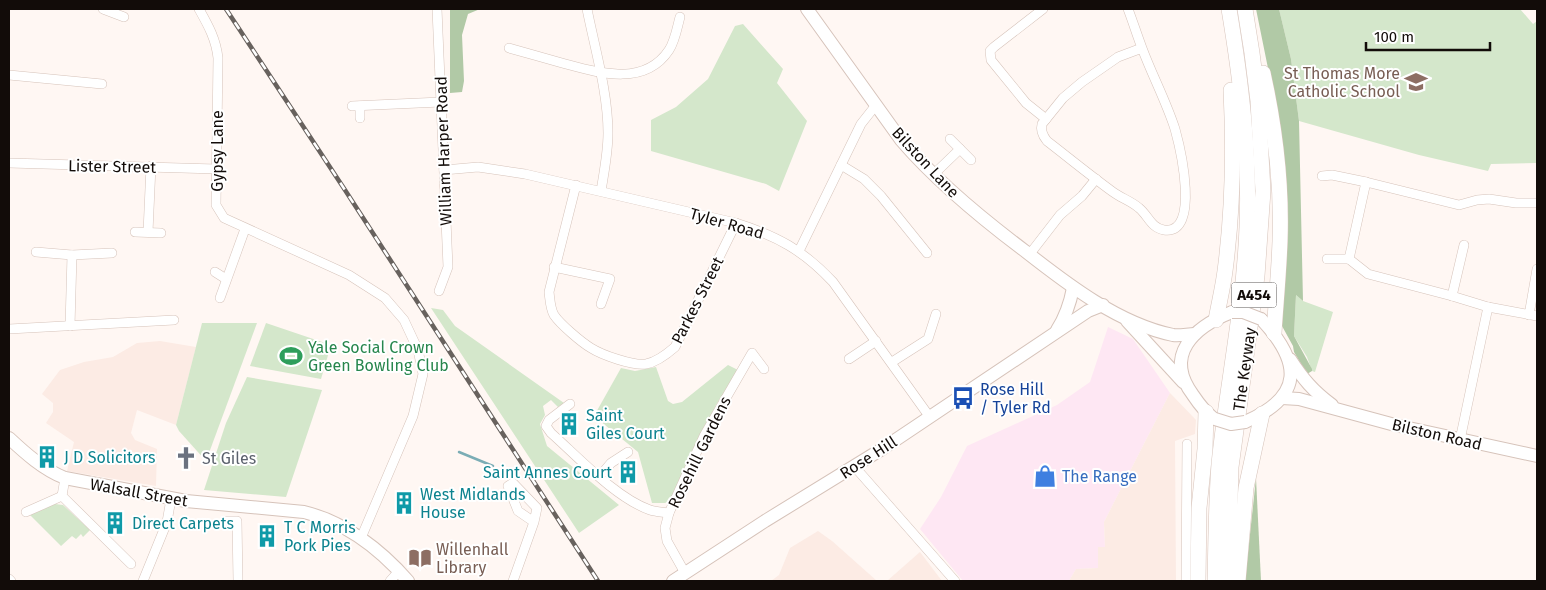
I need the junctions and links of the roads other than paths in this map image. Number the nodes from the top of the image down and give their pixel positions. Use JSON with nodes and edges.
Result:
{"nodes":[{"id":1,"x":103,"y":9,"type":"edge"},
{"id":2,"x":199,"y":9,"type":"edge"},
{"id":3,"x":437,"y":9,"type":"edge"},
{"id":4,"x":587,"y":9,"type":"edge"},
{"id":5,"x":807,"y":9,"type":"edge"},
{"id":6,"x":1043,"y":9,"type":"edge"},
{"id":7,"x":1128,"y":9,"type":"edge"},
{"id":8,"x":1224,"y":9,"type":"edge"},
{"id":9,"x":1229,"y":9,"type":"edge"},
{"id":10,"x":1246,"y":9,"type":"edge"},
{"id":11,"x":124,"y":16,"type":"dead end"},
{"id":12,"x":680,"y":18,"type":"dead end"},
{"id":13,"x":509,"y":48,"type":"dead end"},
{"id":14,"x":1142,"y":48,"type":"junction"},
{"id":15,"x":600,"y":73,"type":"junction"},
{"id":16,"x":9,"y":75,"type":"edge"},
{"id":17,"x":102,"y":84,"type":"dead end"},
{"id":18,"x":441,"y":102,"type":"junction"},
{"id":19,"x":876,"y":105,"type":"junction"},
{"id":20,"x":360,"y":118,"type":"dead end"},
{"id":21,"x":1046,"y":119,"type":"junction"},
{"id":22,"x":950,"y":139,"type":"dead end"},
{"id":23,"x":960,"y":149,"type":"junction"},
{"id":24,"x":970,"y":160,"type":"dead end"},
{"id":25,"x":9,"y":163,"type":"edge"},
{"id":26,"x":841,"y":165,"type":"junction"},
{"id":27,"x":151,"y":166,"type":"junction"},
{"id":28,"x":216,"y":169,"type":"junction"},
{"id":29,"x":444,"y":170,"type":"junction"},
{"id":30,"x":934,"y":174,"type":"junction"},
{"id":31,"x":1322,"y":176,"type":"dead end"},
{"id":32,"x":1096,"y":179,"type":"junction"},
{"id":33,"x":1366,"y":182,"type":"junction"},
{"id":34,"x":576,"y":185,"type":"junction"},
{"id":35,"x":601,"y":190,"type":"junction"},
{"id":36,"x":1537,"y":203,"type":"edge"},
{"id":37,"x":736,"y":223,"type":"junction"},
{"id":38,"x":245,"y":229,"type":"junction"},
{"id":39,"x":135,"y":232,"type":"dead end"},
{"id":40,"x":148,"y":232,"type":"junction"},
{"id":41,"x":161,"y":233,"type":"dead end"},
{"id":42,"x":1464,"y":245,"type":"dead end"},
{"id":43,"x":799,"y":251,"type":"junction"},
{"id":44,"x":36,"y":252,"type":"dead end"},
{"id":45,"x":112,"y":253,"type":"dead end"},
{"id":46,"x":927,"y":253,"type":"dead end"},
{"id":47,"x":72,"y":254,"type":"junction"},
{"id":48,"x":1029,"y":255,"type":"junction"},
{"id":49,"x":1327,"y":259,"type":"dead end"},
{"id":50,"x":1349,"y":259,"type":"junction"},
{"id":51,"x":554,"y":267,"type":"junction"},
{"id":52,"x":1537,"y":269,"type":"edge"},
{"id":53,"x":215,"y":272,"type":"dead end"},
{"id":54,"x":226,"y":279,"type":"junction"},
{"id":55,"x":1073,"y":288,"type":"junction"},
{"id":56,"x":439,"y":291,"type":"dead end"},
{"id":57,"x":1452,"y":296,"type":"junction"},
{"id":58,"x":220,"y":298,"type":"dead end"},
{"id":59,"x":601,"y":304,"type":"dead end"},
{"id":60,"x":1103,"y":305,"type":"junction"},
{"id":61,"x":1488,"y":307,"type":"junction"},
{"id":62,"x":936,"y":314,"type":"dead end"},
{"id":63,"x":1533,"y":315,"type":"edge"},
{"id":64,"x":1124,"y":318,"type":"junction"},
{"id":65,"x":174,"y":320,"type":"dead end"},
{"id":66,"x":1216,"y":320,"type":"junction"},
{"id":67,"x":70,"y":326,"type":"junction"},
{"id":68,"x":9,"y":329,"type":"edge"},
{"id":69,"x":1274,"y":333,"type":"junction"},
{"id":70,"x":1195,"y":334,"type":"junction"},
{"id":71,"x":1048,"y":338,"type":"junction"},
{"id":72,"x":876,"y":341,"type":"junction"},
{"id":73,"x":1288,"y":355,"type":"junction"},
{"id":74,"x":849,"y":359,"type":"dead end"},
{"id":75,"x":892,"y":362,"type":"junction"},
{"id":76,"x":764,"y":369,"type":"dead end"},
{"id":77,"x":1185,"y":384,"type":"junction"},
{"id":78,"x":1282,"y":398,"type":"junction"},
{"id":79,"x":570,"y":404,"type":"dead end"},
{"id":80,"x":1338,"y":409,"type":"junction"},
{"id":81,"x":1262,"y":414,"type":"junction"},
{"id":82,"x":930,"y":416,"type":"junction"},
{"id":83,"x":1210,"y":416,"type":"junction"},
{"id":84,"x":9,"y":438,"type":"edge"},
{"id":85,"x":1460,"y":440,"type":"junction"},
{"id":86,"x":1187,"y":444,"type":"dead end"},
{"id":87,"x":628,"y":452,"type":"dead end"},
{"id":88,"x":1537,"y":456,"type":"edge"},
{"id":89,"x":854,"y":466,"type":"junction"},
{"id":90,"x":600,"y":476,"type":"junction"},
{"id":91,"x":65,"y":478,"type":"junction"},
{"id":92,"x":62,"y":496,"type":"junction"},
{"id":93,"x":171,"y":499,"type":"junction"},
{"id":94,"x":26,"y":512,"type":"dead end"},
{"id":95,"x":669,"y":513,"type":"junction"},
{"id":96,"x":225,"y":521,"type":"dead end"},
{"id":97,"x":534,"y":522,"type":"dead end"},
{"id":98,"x":361,"y":538,"type":"junction"},
{"id":99,"x":131,"y":564,"type":"dead end"},
{"id":100,"x":399,"y":571,"type":"junction"},
{"id":101,"x":686,"y":573,"type":"junction"},
{"id":102,"x":9,"y":579,"type":"edge"},
{"id":103,"x":240,"y":579,"type":"edge"},
{"id":104,"x":12,"y":581,"type":"edge"},
{"id":105,"x":143,"y":581,"type":"edge"},
{"id":106,"x":390,"y":581,"type":"edge"},
{"id":107,"x":408,"y":581,"type":"edge"},
{"id":108,"x":513,"y":581,"type":"edge"},
{"id":109,"x":673,"y":581,"type":"edge"},
{"id":110,"x":955,"y":581,"type":"edge"},
{"id":111,"x":1186,"y":581,"type":"edge"},
{"id":112,"x":1198,"y":581,"type":"edge"},
{"id":113,"x":1215,"y":581,"type":"edge"},
{"id":114,"x":1228,"y":581,"type":"edge"},
{"id":115,"x":1238,"y":581,"type":"edge"}],
"edges":[{"from":1,"to":11,"type":"street"},
{"from":2,"to":28,"type":"street","name":"Gypsy Lane"},
{"from":3,"to":18,"type":"street","name":"William Harper Road"},
{"from":4,"to":15,"type":"street"},
{"from":5,"to":19,"type":"main road","name":"Bilston Lane"},
{"from":6,"to":21,"type":"street"},
{"from":7,"to":14,"type":"street"},
{"from":8,"to":66,"type":"highway"},
{"from":9,"to":113,"type":"highway","name":"The Keyway","number":"A454"},
{"from":10,"to":69,"type":"highway"},
{"from":10,"to":114,"type":"highway","name":"The Keyway","number":"A454"},
{"from":12,"to":15,"type":"street"},
{"from":13,"to":15,"type":"street"},
{"from":14,"to":21,"type":"street"},
{"from":14,"to":32,"type":"street"},
{"from":15,"to":35,"type":"street"},
{"from":16,"to":17,"type":"street"},
{"from":18,"to":20,"type":"street"},
{"from":18,"to":29,"type":"street","name":"William Harper Road"},
{"from":19,"to":26,"type":"street"},
{"from":19,"to":30,"type":"main road","name":"Bilston Lane"},
{"from":21,"to":32,"type":"street"},
{"from":22,"to":23,"type":"street"},
{"from":23,"to":24,"type":"street"},
{"from":23,"to":30,"type":"street"},
{"from":25,"to":27,"type":"street","name":"Lister Street"},
{"from":26,"to":43,"type":"street"},
{"from":26,"to":46,"type":"street"},
{"from":27,"to":28,"type":"street","name":"Lister Street"},
{"from":27,"to":40,"type":"street"},
{"from":28,"to":38,"type":"street","name":"Gypsy Lane"},
{"from":29,"to":34,"type":"street","name":"Tyler Road"},
{"from":29,"to":56,"type":"street","name":"William Harper Road"},
{"from":30,"to":48,"type":"main road","name":"Bilston Lane"},
{"from":31,"to":33,"type":"street"},
{"from":32,"to":48,"type":"street"},
{"from":33,"to":36,"type":"street"},
{"from":33,"to":50,"type":"street"},
{"from":34,"to":35,"type":"street","name":"Tyler Road"},
{"from":34,"to":51,"type":"street","name":"Parkes Street"},
{"from":35,"to":37,"type":"street","name":"Tyler Road"},
{"from":37,"to":43,"type":"street","name":"Tyler Road"},
{"from":37,"to":51,"type":"street","name":"Parkes Street"},
{"from":38,"to":54,"type":"street"},
{"from":38,"to":98,"type":"street","name":"Gypsy Lane"},
{"from":39,"to":40,"type":"street"},
{"from":40,"to":41,"type":"street"},
{"from":42,"to":57,"type":"street"},
{"from":43,"to":72,"type":"street","name":"Tyler Road"},
{"from":44,"to":47,"type":"street"},
{"from":45,"to":47,"type":"street"},
{"from":47,"to":67,"type":"street"},
{"from":48,"to":55,"type":"main road","name":"Bilston Lane"},
{"from":49,"to":50,"type":"street"},
{"from":50,"to":57,"type":"street"},
{"from":51,"to":59,"type":"street"},
{"from":52,"to":63,"type":"street"},
{"from":53,"to":54,"type":"street"},
{"from":54,"to":58,"type":"street"},
{"from":55,"to":60,"type":"main road"},
{"from":55,"to":71,"type":"main road","name":"Rose Hill"},
{"from":57,"to":61,"type":"street"},
{"from":60,"to":64,"type":"main road"},
{"from":60,"to":71,"type":"main road","name":"Rose Hill"},
{"from":61,"to":63,"type":"street"},
{"from":61,"to":85,"type":"street"},
{"from":62,"to":75,"type":"street"},
{"from":64,"to":70,"type":"main road"},
{"from":64,"to":77,"type":"main road"},
{"from":65,"to":67,"type":"street"},
{"from":66,"to":69,"type":"main road","bridge":true},
{"from":66,"to":70,"type":"main road"},
{"from":67,"to":68,"type":"street"},
{"from":69,"to":73,"type":"main road"},
{"from":70,"to":77,"type":"main road"},
{"from":71,"to":82,"type":"main road","name":"Rose Hill"},
{"from":72,"to":74,"type":"street"},
{"from":72,"to":75,"type":"street","name":"Tyler Road"},
{"from":73,"to":78,"type":"main road"},
{"from":73,"to":80,"type":"main road","name":"Bilston Road"},
{"from":75,"to":82,"type":"street","name":"Tyler Road"},
{"from":76,"to":95,"type":"street","name":"Rosehill Gardens"},
{"from":77,"to":83,"type":"main road"},
{"from":78,"to":80,"type":"main road","name":"Bilston Road"},
{"from":78,"to":81,"type":"main road"},
{"from":79,"to":90,"type":"street"},
{"from":80,"to":85,"type":"main road","name":"Bilston Road"},
{"from":81,"to":83,"type":"main road","bridge":true},
{"from":81,"to":115,"type":"highway"},
{"from":82,"to":89,"type":"main road","name":"Rose Hill"},
{"from":83,"to":112,"type":"highway"},
{"from":84,"to":91,"type":"main road","name":"Walsall Street"},
{"from":85,"to":88,"type":"main road","name":"Bilston Road"},
{"from":86,"to":111,"type":"street"},
{"from":87,"to":90,"type":"street"},
{"from":89,"to":101,"type":"main road","name":"Rose Hill"},
{"from":89,"to":110,"type":"street"},
{"from":90,"to":95,"type":"street"},
{"from":91,"to":92,"type":"street"},
{"from":91,"to":93,"type":"main road","name":"Walsall Street"},
{"from":92,"to":94,"type":"street"},
{"from":92,"to":99,"type":"street"},
{"from":93,"to":98,"type":"main road","name":"Walsall Street"},
{"from":93,"to":105,"type":"street"},
{"from":95,"to":101,"type":"street","name":"Rosehill Gardens"},
{"from":96,"to":103,"type":"street"},
{"from":97,"to":108,"type":"street"},
{"from":98,"to":100,"type":"main road","name":"Walsall Street"},
{"from":100,"to":106,"type":"street"},
{"from":100,"to":107,"type":"main road","name":"Walsall Street"},
{"from":101,"to":109,"type":"main road","name":"Rose Hill"},
{"from":102,"to":104,"type":"street"}]}
